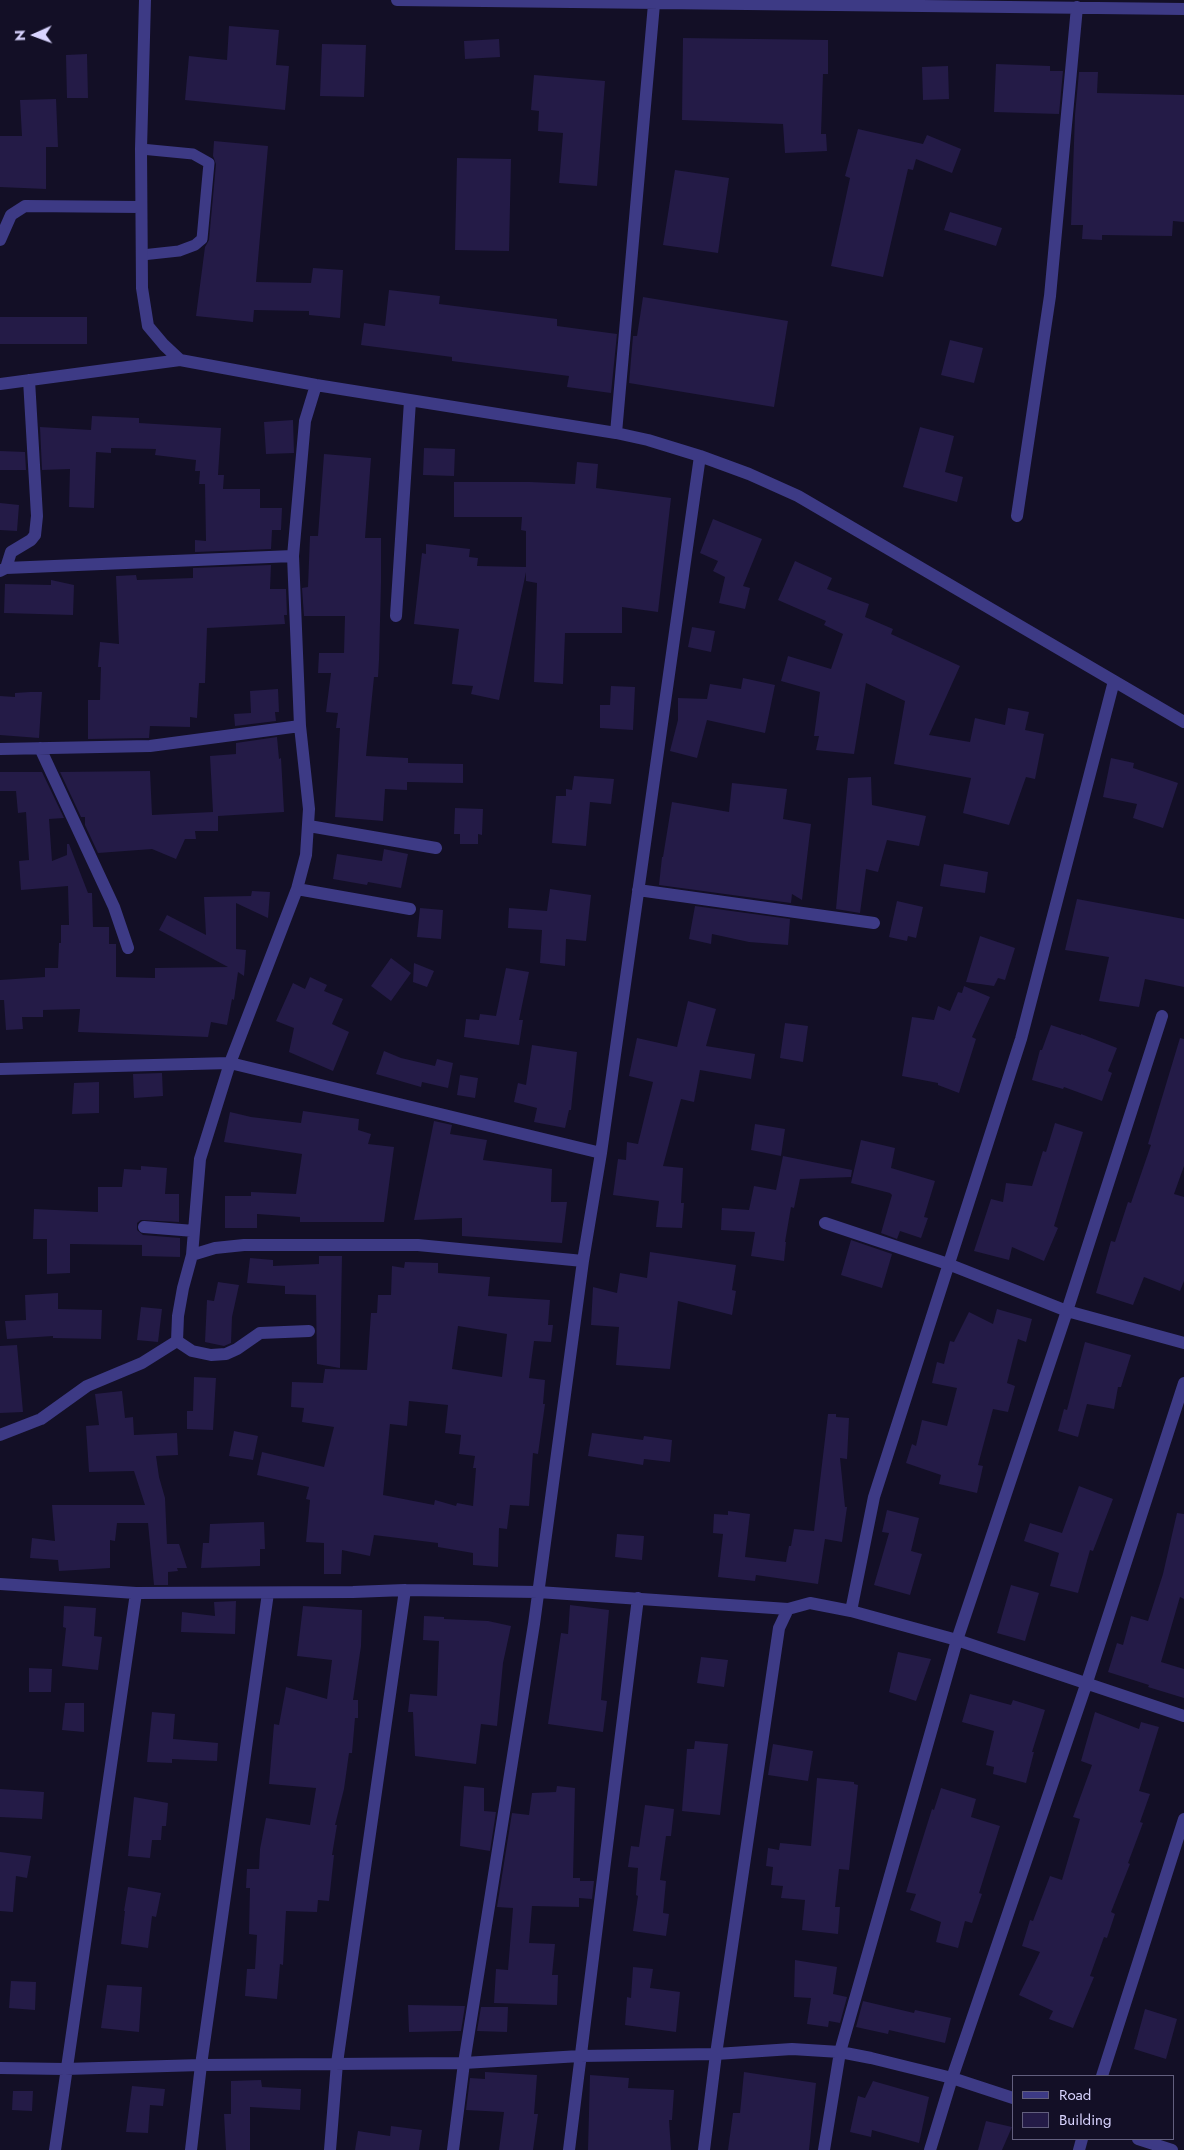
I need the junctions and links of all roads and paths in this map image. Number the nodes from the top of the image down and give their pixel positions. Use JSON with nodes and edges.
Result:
{"nodes":[{"id":1,"x":145,"y":0,"type":"edge"},
{"id":2,"x":397,"y":0,"type":"edge"},
{"id":3,"x":724,"y":2,"type":"edge"},
{"id":4,"x":654,"y":4,"type":"junction"},
{"id":5,"x":1077,"y":7,"type":"junction"},
{"id":6,"x":1184,"y":9,"type":"edge"},
{"id":7,"x":141,"y":149,"type":"junction"},
{"id":8,"x":141,"y":208,"type":"junction"},
{"id":9,"x":0,"y":240,"type":"edge"},
{"id":10,"x":142,"y":255,"type":"junction"},
{"id":11,"x":180,"y":360,"type":"junction"},
{"id":12,"x":29,"y":380,"type":"junction"},
{"id":13,"x":0,"y":384,"type":"edge"},
{"id":14,"x":316,"y":385,"type":"junction"},
{"id":15,"x":410,"y":401,"type":"junction"},
{"id":16,"x":616,"y":433,"type":"junction"},
{"id":17,"x":700,"y":456,"type":"junction"},
{"id":18,"x":1017,"y":516,"type":"dead end"},
{"id":19,"x":293,"y":556,"type":"junction"},
{"id":20,"x":3,"y":570,"type":"edge"},
{"id":21,"x":396,"y":616,"type":"dead end"},
{"id":22,"x":1114,"y":681,"type":"junction"},
{"id":23,"x":1184,"y":722,"type":"edge"},
{"id":24,"x":300,"y":726,"type":"junction"},
{"id":25,"x":40,"y":748,"type":"junction"},
{"id":26,"x":0,"y":749,"type":"edge"},
{"id":27,"x":309,"y":826,"type":"junction"},
{"id":28,"x":436,"y":848,"type":"dead end"},
{"id":29,"x":298,"y":889,"type":"junction"},
{"id":30,"x":638,"y":890,"type":"junction"},
{"id":31,"x":410,"y":909,"type":"dead end"},
{"id":32,"x":874,"y":923,"type":"dead end"},
{"id":33,"x":128,"y":948,"type":"dead end"},
{"id":34,"x":1162,"y":1016,"type":"dead end"},
{"id":35,"x":230,"y":1063,"type":"junction"},
{"id":36,"x":0,"y":1069,"type":"edge"},
{"id":37,"x":601,"y":1153,"type":"junction"},
{"id":38,"x":825,"y":1223,"type":"dead end"},
{"id":39,"x":144,"y":1228,"type":"dead end"},
{"id":40,"x":194,"y":1231,"type":"junction"},
{"id":41,"x":192,"y":1255,"type":"junction"},
{"id":42,"x":583,"y":1261,"type":"junction"},
{"id":43,"x":948,"y":1264,"type":"junction"},
{"id":44,"x":1067,"y":1311,"type":"junction"},
{"id":45,"x":309,"y":1331,"type":"dead end"},
{"id":46,"x":177,"y":1341,"type":"junction"},
{"id":47,"x":1184,"y":1344,"type":"edge"},
{"id":48,"x":1184,"y":1383,"type":"edge"},
{"id":49,"x":0,"y":1435,"type":"edge"},
{"id":50,"x":0,"y":1584,"type":"edge"},
{"id":51,"x":405,"y":1590,"type":"junction"},
{"id":52,"x":268,"y":1592,"type":"junction"},
{"id":53,"x":538,"y":1592,"type":"junction"},
{"id":54,"x":136,"y":1593,"type":"junction"},
{"id":55,"x":638,"y":1598,"type":"junction"},
{"id":56,"x":788,"y":1609,"type":"junction"},
{"id":57,"x":851,"y":1611,"type":"junction"},
{"id":58,"x":957,"y":1640,"type":"junction"},
{"id":59,"x":1088,"y":1682,"type":"junction"},
{"id":60,"x":1184,"y":1716,"type":"edge"},
{"id":61,"x":1184,"y":1819,"type":"edge"},
{"id":62,"x":840,"y":2052,"type":"junction"},
{"id":63,"x":716,"y":2054,"type":"junction"},
{"id":64,"x":580,"y":2056,"type":"junction"},
{"id":65,"x":337,"y":2063,"type":"junction"},
{"id":66,"x":464,"y":2063,"type":"junction"},
{"id":67,"x":201,"y":2065,"type":"junction"},
{"id":68,"x":0,"y":2068,"type":"edge"},
{"id":69,"x":65,"y":2070,"type":"junction"},
{"id":70,"x":1102,"y":2075,"type":"edge"},
{"id":71,"x":952,"y":2078,"type":"junction"},
{"id":72,"x":1012,"y":2098,"type":"edge"},
{"id":73,"x":1141,"y":2140,"type":"edge"},
{"id":74,"x":55,"y":2150,"type":"edge"},
{"id":75,"x":191,"y":2150,"type":"edge"},
{"id":76,"x":330,"y":2150,"type":"edge"},
{"id":77,"x":453,"y":2150,"type":"edge"},
{"id":78,"x":569,"y":2150,"type":"edge"},
{"id":79,"x":704,"y":2150,"type":"edge"},
{"id":80,"x":824,"y":2150,"type":"edge"},
{"id":81,"x":930,"y":2150,"type":"edge"},
{"id":82,"x":1172,"y":2150,"type":"edge"}],
"edges":[{"from":1,"to":7,"type":"street"},
{"from":2,"to":4,"type":"street"},
{"from":3,"to":4,"type":"street"},
{"from":3,"to":5,"type":"street"},
{"from":4,"to":16,"type":"street"},
{"from":5,"to":6,"type":"street"},
{"from":5,"to":18,"type":"street"},
{"from":7,"to":8,"type":"street"},
{"from":7,"to":10,"type":"lane"},
{"from":8,"to":9,"type":"street"},
{"from":8,"to":10,"type":"street"},
{"from":10,"to":11,"type":"street"},
{"from":11,"to":12,"type":"street"},
{"from":11,"to":14,"type":"street"},
{"from":12,"to":13,"type":"street"},
{"from":12,"to":20,"type":"street"},
{"from":14,"to":15,"type":"street"},
{"from":14,"to":19,"type":"street"},
{"from":15,"to":16,"type":"street"},
{"from":15,"to":21,"type":"street"},
{"from":16,"to":17,"type":"street"},
{"from":17,"to":22,"type":"street"},
{"from":17,"to":30,"type":"street"},
{"from":19,"to":20,"type":"street"},
{"from":19,"to":24,"type":"street"},
{"from":22,"to":23,"type":"street"},
{"from":22,"to":43,"type":"street"},
{"from":24,"to":25,"type":"street"},
{"from":24,"to":27,"type":"street"},
{"from":25,"to":26,"type":"street"},
{"from":25,"to":33,"type":"street"},
{"from":27,"to":28,"type":"street"},
{"from":27,"to":29,"type":"street"},
{"from":29,"to":31,"type":"street"},
{"from":29,"to":35,"type":"street"},
{"from":30,"to":32,"type":"street"},
{"from":30,"to":37,"type":"street"},
{"from":34,"to":44,"type":"street"},
{"from":35,"to":36,"type":"street"},
{"from":35,"to":37,"type":"street"},
{"from":35,"to":40,"type":"street"},
{"from":37,"to":42,"type":"street"},
{"from":38,"to":43,"type":"street"},
{"from":39,"to":40,"type":"street"},
{"from":40,"to":41,"type":"street"},
{"from":41,"to":42,"type":"street"},
{"from":41,"to":46,"type":"street"},
{"from":42,"to":53,"type":"street"},
{"from":43,"to":44,"type":"street"},
{"from":43,"to":57,"type":"street"},
{"from":44,"to":47,"type":"street"},
{"from":44,"to":58,"type":"street"},
{"from":45,"to":46,"type":"street"},
{"from":46,"to":49,"type":"street"},
{"from":48,"to":59,"type":"street"},
{"from":50,"to":54,"type":"street"},
{"from":51,"to":52,"type":"street"},
{"from":51,"to":53,"type":"street"},
{"from":51,"to":65,"type":"street"},
{"from":52,"to":54,"type":"street"},
{"from":52,"to":67,"type":"street"},
{"from":53,"to":55,"type":"street"},
{"from":53,"to":66,"type":"street"},
{"from":54,"to":69,"type":"street"},
{"from":55,"to":56,"type":"street"},
{"from":55,"to":64,"type":"street"},
{"from":56,"to":57,"type":"street"},
{"from":56,"to":63,"type":"street"},
{"from":57,"to":58,"type":"street"},
{"from":58,"to":59,"type":"street"},
{"from":58,"to":62,"type":"street"},
{"from":59,"to":60,"type":"street"},
{"from":59,"to":71,"type":"street"},
{"from":61,"to":70,"type":"street"},
{"from":62,"to":63,"type":"street"},
{"from":62,"to":71,"type":"street"},
{"from":62,"to":80,"type":"street"},
{"from":63,"to":64,"type":"street"},
{"from":63,"to":79,"type":"street"},
{"from":64,"to":66,"type":"street"},
{"from":64,"to":78,"type":"street"},
{"from":65,"to":66,"type":"street"},
{"from":65,"to":67,"type":"street"},
{"from":65,"to":76,"type":"street"},
{"from":66,"to":77,"type":"street"},
{"from":67,"to":69,"type":"street"},
{"from":67,"to":75,"type":"street"},
{"from":68,"to":69,"type":"street"},
{"from":69,"to":74,"type":"street"},
{"from":71,"to":72,"type":"street"},
{"from":71,"to":81,"type":"street"},
{"from":73,"to":82,"type":"street"}]}
